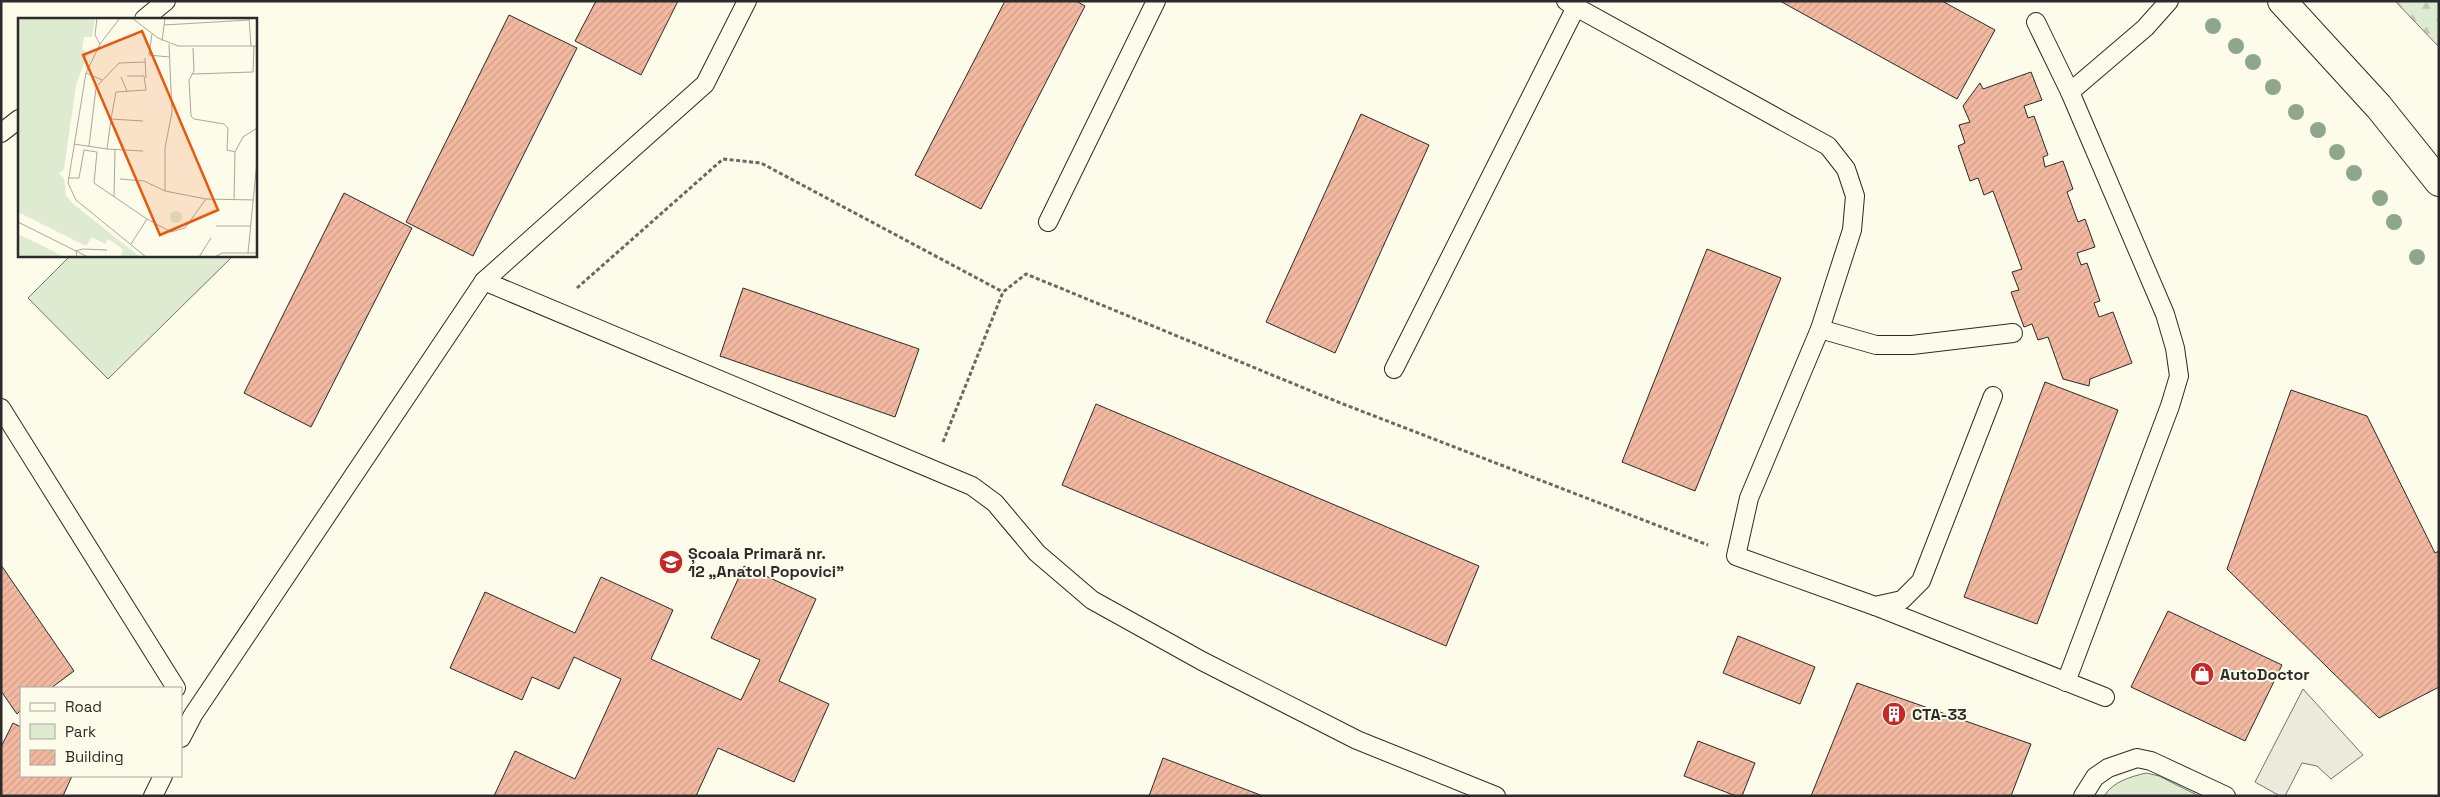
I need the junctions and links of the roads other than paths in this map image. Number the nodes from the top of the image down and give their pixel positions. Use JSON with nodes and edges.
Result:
{"nodes":[{"id":1,"x":166,"y":1,"type":"edge"},
{"id":2,"x":747,"y":1,"type":"edge"},
{"id":3,"x":1156,"y":1,"type":"edge"},
{"id":4,"x":2169,"y":1,"type":"edge"},
{"id":5,"x":2282,"y":1,"type":"edge"},
{"id":6,"x":1571,"y":4,"type":"edge"},
{"id":7,"x":145,"y":18,"type":"edge"},
{"id":8,"x":2036,"y":22,"type":"dead end"},
{"id":9,"x":2070,"y":92,"type":"junction"},
{"id":10,"x":18,"y":120,"type":"edge"},
{"id":11,"x":1,"y":133,"type":"edge"},
{"id":12,"x":2439,"y":182,"type":"edge"},
{"id":13,"x":1048,"y":222,"type":"dead end"},
{"id":14,"x":484,"y":281,"type":"junction"},
{"id":15,"x":1820,"y":329,"type":"junction"},
{"id":16,"x":2013,"y":333,"type":"dead end"},
{"id":17,"x":1394,"y":368,"type":"dead end"},
{"id":18,"x":1993,"y":396,"type":"dead end"},
{"id":19,"x":1,"y":408,"type":"edge"},
{"id":20,"x":1875,"y":606,"type":"junction"},
{"id":21,"x":2066,"y":682,"type":"junction"},
{"id":22,"x":175,"y":687,"type":"edge"},
{"id":23,"x":2105,"y":697,"type":"dead end"},
{"id":24,"x":182,"y":698,"type":"edge"},
{"id":25,"x":193,"y":715,"type":"junction"},
{"id":26,"x":182,"y":736,"type":"edge"},
{"id":27,"x":162,"y":777,"type":"edge"},
{"id":28,"x":153,"y":796,"type":"edge"},
{"id":29,"x":1496,"y":796,"type":"edge"},
{"id":30,"x":2083,"y":796,"type":"edge"},
{"id":31,"x":2226,"y":796,"type":"edge"}],
"edges":[{"from":1,"to":7,"type":"lane"},
{"from":2,"to":14,"type":"lane"},
{"from":3,"to":13,"type":"lane"},
{"from":4,"to":9,"type":"lane"},
{"from":5,"to":12,"type":"main road"},
{"from":6,"to":15,"type":"lane"},
{"from":6,"to":17,"type":"lane"},
{"from":8,"to":9,"type":"lane"},
{"from":9,"to":21,"type":"lane"},
{"from":10,"to":11,"type":"lane"},
{"from":14,"to":25,"type":"lane"},
{"from":14,"to":29,"type":"lane"},
{"from":15,"to":16,"type":"lane"},
{"from":15,"to":20,"type":"lane"},
{"from":18,"to":20,"type":"lane"},
{"from":19,"to":22,"type":"lane"},
{"from":20,"to":21,"type":"lane"},
{"from":21,"to":23,"type":"lane"},
{"from":24,"to":25,"type":"lane"},
{"from":25,"to":26,"type":"lane"},
{"from":27,"to":28,"type":"lane"},
{"from":30,"to":31,"type":"lane"}]}
